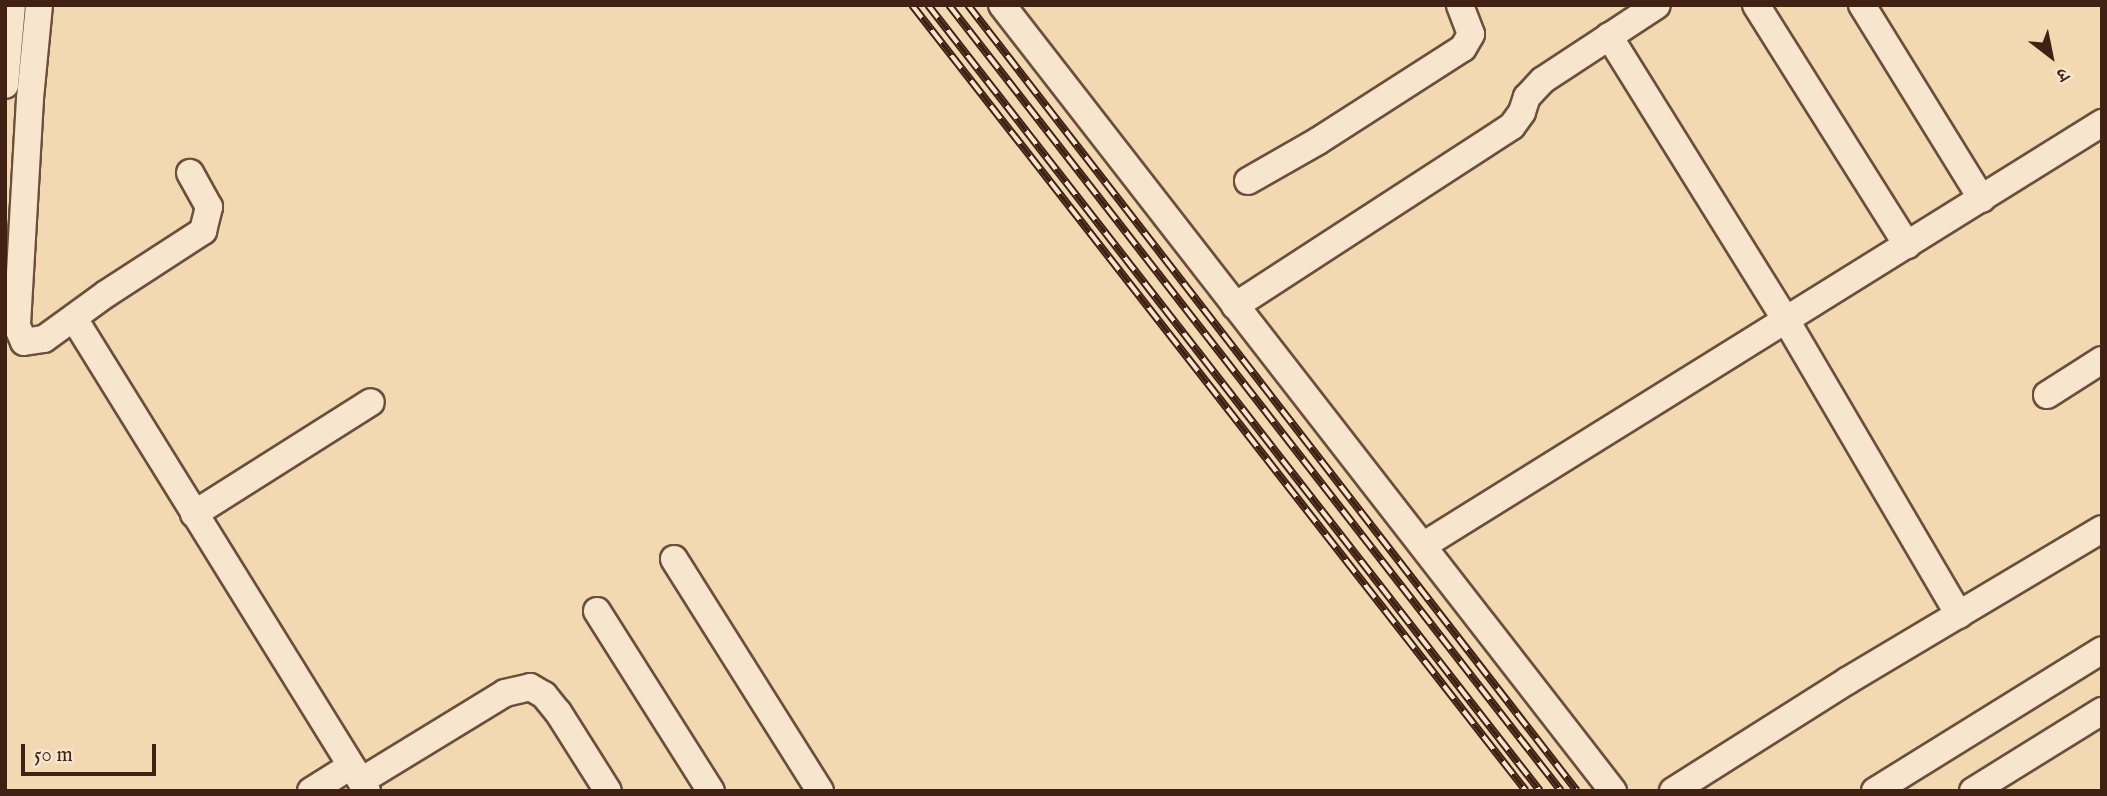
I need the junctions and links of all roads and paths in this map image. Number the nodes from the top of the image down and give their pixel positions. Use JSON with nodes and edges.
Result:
{"nodes":[{"id":1,"x":12,"y":5,"type":"edge"},
{"id":2,"x":38,"y":5,"type":"edge"},
{"id":3,"x":1002,"y":5,"type":"edge"},
{"id":4,"x":1460,"y":5,"type":"edge"},
{"id":5,"x":1657,"y":5,"type":"edge"},
{"id":6,"x":1756,"y":5,"type":"edge"},
{"id":7,"x":1862,"y":5,"type":"edge"},
{"id":8,"x":1609,"y":36,"type":"junction"},
{"id":9,"x":5,"y":85,"type":"edge"},
{"id":10,"x":2102,"y":123,"type":"edge"},
{"id":11,"x":190,"y":173,"type":"dead end"},
{"id":12,"x":1248,"y":181,"type":"dead end"},
{"id":13,"x":1982,"y":199,"type":"junction"},
{"id":14,"x":1907,"y":245,"type":"junction"},
{"id":15,"x":1235,"y":306,"type":"junction"},
{"id":16,"x":75,"y":320,"type":"junction"},
{"id":17,"x":1786,"y":320,"type":"junction"},
{"id":18,"x":2102,"y":360,"type":"edge"},
{"id":19,"x":2048,"y":395,"type":"dead end"},
{"id":20,"x":370,"y":402,"type":"dead end"},
{"id":21,"x":194,"y":514,"type":"junction"},
{"id":22,"x":2102,"y":529,"type":"edge"},
{"id":23,"x":1424,"y":545,"type":"junction"},
{"id":24,"x":674,"y":559,"type":"dead end"},
{"id":25,"x":597,"y":611,"type":"dead end"},
{"id":26,"x":1959,"y":615,"type":"junction"},
{"id":27,"x":2101,"y":653,"type":"edge"},
{"id":28,"x":2102,"y":710,"type":"edge"},
{"id":29,"x":360,"y":779,"type":"edge"},
{"id":30,"x":312,"y":791,"type":"edge"},
{"id":31,"x":608,"y":791,"type":"edge"},
{"id":32,"x":711,"y":791,"type":"edge"},
{"id":33,"x":820,"y":791,"type":"edge"},
{"id":34,"x":1613,"y":791,"type":"edge"},
{"id":35,"x":1673,"y":791,"type":"edge"},
{"id":36,"x":1875,"y":791,"type":"edge"},
{"id":37,"x":1973,"y":791,"type":"edge"}],
"edges":[{"from":1,"to":9,"type":"street"},
{"from":2,"to":16,"type":"street"},
{"from":3,"to":15,"type":"street"},
{"from":4,"to":12,"type":"street"},
{"from":5,"to":8,"type":"street"},
{"from":6,"to":14,"type":"street"},
{"from":7,"to":13,"type":"street"},
{"from":8,"to":15,"type":"street"},
{"from":8,"to":17,"type":"street"},
{"from":10,"to":13,"type":"street"},
{"from":11,"to":16,"type":"street"},
{"from":13,"to":14,"type":"street"},
{"from":14,"to":17,"type":"street"},
{"from":15,"to":23,"type":"street"},
{"from":16,"to":21,"type":"street"},
{"from":17,"to":23,"type":"street"},
{"from":17,"to":26,"type":"street"},
{"from":18,"to":19,"type":"street"},
{"from":20,"to":21,"type":"street"},
{"from":21,"to":29,"type":"street"},
{"from":22,"to":26,"type":"street"},
{"from":23,"to":34,"type":"street"},
{"from":24,"to":33,"type":"street"},
{"from":25,"to":32,"type":"street"},
{"from":26,"to":35,"type":"street"},
{"from":27,"to":36,"type":"street"},
{"from":28,"to":37,"type":"street"},
{"from":29,"to":30,"type":"street"},
{"from":29,"to":31,"type":"street"}]}
